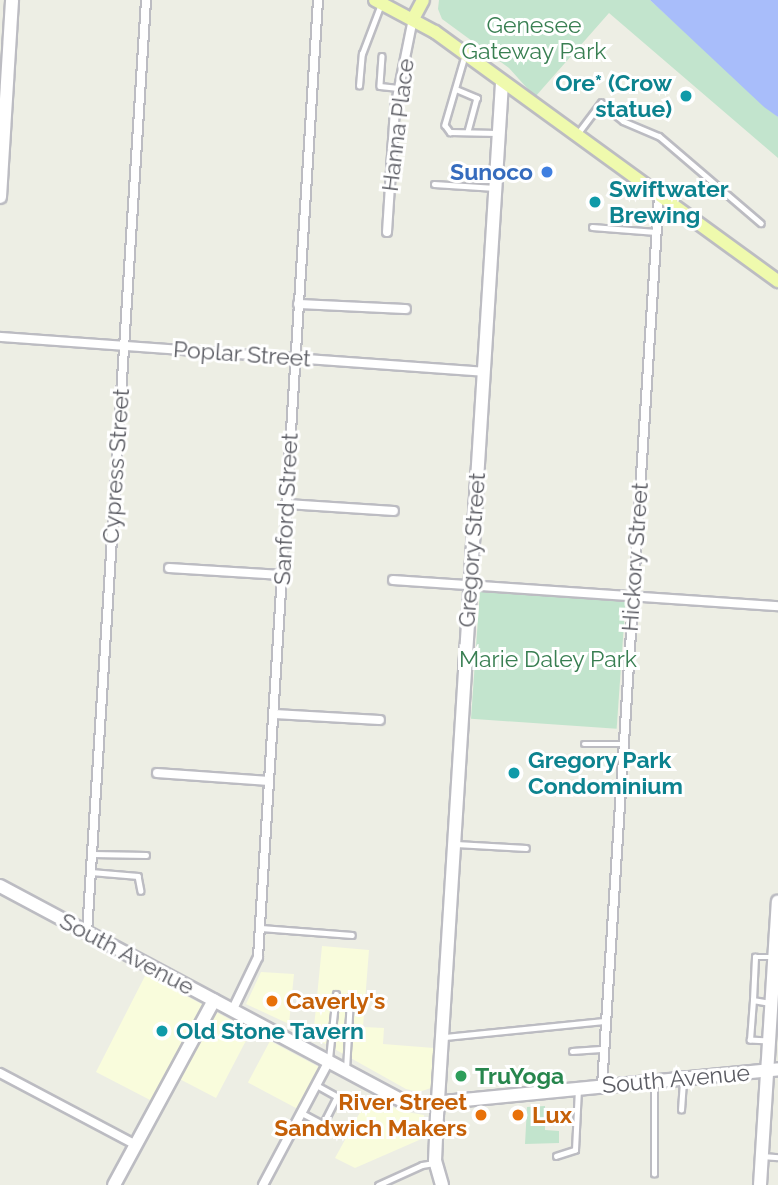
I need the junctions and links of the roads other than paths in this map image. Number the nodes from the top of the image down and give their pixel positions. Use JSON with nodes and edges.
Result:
{"nodes":[{"id":1,"x":12,"y":0,"type":"edge"},
{"id":2,"x":146,"y":0,"type":"edge"},
{"id":3,"x":318,"y":0,"type":"edge"},
{"id":4,"x":423,"y":0,"type":"edge"},
{"id":5,"x":380,"y":1,"type":"edge"},
{"id":6,"x":413,"y":19,"type":"junction"},
{"id":7,"x":465,"y":55,"type":"junction"},
{"id":8,"x":382,"y":56,"type":"dead end"},
{"id":9,"x":502,"y":83,"type":"junction"},
{"id":10,"x":359,"y":86,"type":"dead end"},
{"id":11,"x":399,"y":88,"type":"junction"},
{"id":12,"x":456,"y":89,"type":"junction"},
{"id":13,"x":468,"y":132,"type":"junction"},
{"id":14,"x":500,"y":133,"type":"junction"},
{"id":15,"x":575,"y":136,"type":"junction"},
{"id":16,"x":434,"y":184,"type":"dead end"},
{"id":17,"x":496,"y":188,"type":"junction"},
{"id":18,"x":659,"y":196,"type":"junction"},
{"id":19,"x":0,"y":197,"type":"edge"},
{"id":20,"x":761,"y":223,"type":"dead end"},
{"id":21,"x":592,"y":227,"type":"dead end"},
{"id":22,"x":387,"y":232,"type":"dead end"},
{"id":23,"x":656,"y":232,"type":"junction"},
{"id":24,"x":778,"y":281,"type":"edge"},
{"id":25,"x":298,"y":304,"type":"junction"},
{"id":26,"x":406,"y":309,"type":"dead end"},
{"id":27,"x":0,"y":337,"type":"edge"},
{"id":28,"x":124,"y":346,"type":"junction"},
{"id":29,"x":295,"y":358,"type":"junction"},
{"id":30,"x":484,"y":372,"type":"junction"},
{"id":31,"x":287,"y":504,"type":"junction"},
{"id":32,"x":394,"y":511,"type":"dead end"},
{"id":33,"x":169,"y":568,"type":"dead end"},
{"id":34,"x":282,"y":575,"type":"junction"},
{"id":35,"x":393,"y":580,"type":"dead end"},
{"id":36,"x":470,"y":586,"type":"junction"},
{"id":37,"x":632,"y":596,"type":"junction"},
{"id":38,"x":778,"y":606,"type":"edge"},
{"id":39,"x":274,"y":714,"type":"junction"},
{"id":40,"x":380,"y":720,"type":"dead end"},
{"id":41,"x":584,"y":744,"type":"dead end"},
{"id":42,"x":623,"y":744,"type":"junction"},
{"id":43,"x":157,"y":773,"type":"dead end"},
{"id":44,"x":269,"y":780,"type":"junction"},
{"id":45,"x":456,"y":844,"type":"junction"},
{"id":46,"x":526,"y":848,"type":"dead end"},
{"id":47,"x":92,"y":854,"type":"junction"},
{"id":48,"x":146,"y":855,"type":"dead end"},
{"id":49,"x":90,"y":872,"type":"junction"},
{"id":50,"x":0,"y":886,"type":"edge"},
{"id":51,"x":141,"y":891,"type":"dead end"},
{"id":52,"x":778,"y":902,"type":"edge"},
{"id":53,"x":260,"y":928,"type":"junction"},
{"id":54,"x":87,"y":933,"type":"junction"},
{"id":55,"x":352,"y":935,"type":"dead end"},
{"id":56,"x":775,"y":957,"type":"junction"},
{"id":57,"x":336,"y":993,"type":"dead end"},
{"id":58,"x":350,"y":998,"type":"dead end"},
{"id":59,"x":214,"y":1000,"type":"junction"},
{"id":60,"x":753,"y":1000,"type":"junction"},
{"id":61,"x":774,"y":1006,"type":"edge"},
{"id":62,"x":232,"y":1011,"type":"junction"},
{"id":63,"x":606,"y":1021,"type":"junction"},
{"id":64,"x":444,"y":1037,"type":"junction"},
{"id":65,"x":769,"y":1041,"type":"junction"},
{"id":66,"x":605,"y":1049,"type":"junction"},
{"id":67,"x":572,"y":1051,"type":"dead end"},
{"id":68,"x":328,"y":1063,"type":"junction"},
{"id":69,"x":773,"y":1070,"type":"edge"},
{"id":70,"x":346,"y":1072,"type":"junction"},
{"id":71,"x":0,"y":1073,"type":"edge"},
{"id":72,"x":683,"y":1078,"type":"junction"},
{"id":73,"x":654,"y":1081,"type":"junction"},
{"id":74,"x":316,"y":1086,"type":"junction"},
{"id":75,"x":603,"y":1086,"type":"junction"},
{"id":76,"x":578,"y":1088,"type":"junction"},
{"id":77,"x":439,"y":1102,"type":"junction"},
{"id":78,"x":681,"y":1110,"type":"dead end"},
{"id":79,"x":302,"y":1113,"type":"junction"},
{"id":80,"x":136,"y":1145,"type":"junction"},
{"id":81,"x":556,"y":1156,"type":"dead end"},
{"id":82,"x":762,"y":1156,"type":"junction"},
{"id":83,"x":778,"y":1157,"type":"edge"},
{"id":84,"x":435,"y":1163,"type":"junction"},
{"id":85,"x":654,"y":1174,"type":"dead end"},
{"id":86,"x":439,"y":1184,"type":"edge"},
{"id":87,"x":114,"y":1185,"type":"edge"},
{"id":88,"x":263,"y":1185,"type":"edge"},
{"id":89,"x":378,"y":1185,"type":"edge"},
{"id":90,"x":760,"y":1185,"type":"edge"}],
"edges":[{"from":1,"to":19,"type":"street"},
{"from":2,"to":28,"type":"street","name":"Cypress Street"},
{"from":3,"to":25,"type":"street","name":"Sanford Street"},
{"from":4,"to":6,"type":"main road"},
{"from":5,"to":6,"type":"main road"},
{"from":5,"to":10,"type":"lane"},
{"from":6,"to":7,"type":"main road"},
{"from":6,"to":11,"type":"street","name":"Hanna Place"},
{"from":7,"to":9,"type":"main road"},
{"from":7,"to":12,"type":"lane"},
{"from":8,"to":11,"type":"lane"},
{"from":9,"to":14,"type":"street","name":"Gregory Street"},
{"from":9,"to":15,"type":"main road"},
{"from":11,"to":22,"type":"street","name":"Hanna Place"},
{"from":12,"to":13,"type":"lane"},
{"from":12,"to":13,"type":"lane"},
{"from":13,"to":14,"type":"lane"},
{"from":14,"to":17,"type":"street","name":"Gregory Street"},
{"from":15,"to":18,"type":"main road"},
{"from":15,"to":20,"type":"lane"},
{"from":16,"to":17,"type":"lane"},
{"from":17,"to":30,"type":"street","name":"Gregory Street"},
{"from":18,"to":23,"type":"street","name":"Hickory Street"},
{"from":18,"to":24,"type":"main road"},
{"from":21,"to":23,"type":"lane"},
{"from":23,"to":37,"type":"street","name":"Hickory Street"},
{"from":25,"to":26,"type":"street"},
{"from":25,"to":29,"type":"street","name":"Sanford Street"},
{"from":27,"to":28,"type":"street","name":"Poplar Street"},
{"from":28,"to":29,"type":"street","name":"Poplar Street"},
{"from":28,"to":47,"type":"street","name":"Cypress Street"},
{"from":29,"to":30,"type":"street","name":"Poplar Street"},
{"from":29,"to":31,"type":"street","name":"Sanford Street"},
{"from":30,"to":36,"type":"street","name":"Gregory Street"},
{"from":31,"to":32,"type":"street"},
{"from":31,"to":34,"type":"street","name":"Sanford Street"},
{"from":33,"to":34,"type":"street"},
{"from":34,"to":39,"type":"street","name":"Sanford Street"},
{"from":35,"to":36,"type":"street"},
{"from":36,"to":37,"type":"street"},
{"from":36,"to":45,"type":"street","name":"Gregory Street"},
{"from":37,"to":38,"type":"street"},
{"from":37,"to":42,"type":"street","name":"Hickory Street"},
{"from":39,"to":40,"type":"street"},
{"from":39,"to":44,"type":"street","name":"Sanford Street"},
{"from":41,"to":42,"type":"lane"},
{"from":42,"to":63,"type":"street","name":"Hickory Street"},
{"from":43,"to":44,"type":"street"},
{"from":44,"to":53,"type":"street","name":"Sanford Street"},
{"from":45,"to":46,"type":"lane"},
{"from":45,"to":64,"type":"street","name":"Gregory Street"},
{"from":47,"to":48,"type":"lane"},
{"from":47,"to":49,"type":"street","name":"Cypress Street"},
{"from":49,"to":51,"type":"lane"},
{"from":49,"to":54,"type":"street","name":"Cypress Street"},
{"from":50,"to":54,"type":"street","name":"South Avenue"},
{"from":52,"to":56,"type":"street"},
{"from":53,"to":55,"type":"lane"},
{"from":53,"to":62,"type":"street","name":"Sanford Street"},
{"from":54,"to":59,"type":"street","name":"South Avenue"},
{"from":56,"to":60,"type":"lane"},
{"from":56,"to":61,"type":"street"},
{"from":57,"to":68,"type":"lane"},
{"from":58,"to":70,"type":"lane"},
{"from":59,"to":62,"type":"street","name":"South Avenue"},
{"from":59,"to":80,"type":"street"},
{"from":60,"to":61,"type":"lane"},
{"from":60,"to":65,"type":"lane"},
{"from":61,"to":65,"type":"street"},
{"from":62,"to":68,"type":"street","name":"South Avenue"},
{"from":63,"to":64,"type":"lane"},
{"from":63,"to":66,"type":"street","name":"Hickory Street"},
{"from":64,"to":77,"type":"street","name":"Gregory Street"},
{"from":65,"to":69,"type":"street"},
{"from":66,"to":67,"type":"lane"},
{"from":66,"to":75,"type":"street","name":"Hickory Street"},
{"from":68,"to":70,"type":"street","name":"South Avenue"},
{"from":68,"to":74,"type":"street"},
{"from":69,"to":72,"type":"street","name":"South Avenue"},
{"from":69,"to":82,"type":"street"},
{"from":70,"to":77,"type":"street","name":"South Avenue"},
{"from":71,"to":80,"type":"street"},
{"from":72,"to":73,"type":"street","name":"South Avenue"},
{"from":72,"to":78,"type":"lane"},
{"from":73,"to":75,"type":"street","name":"South Avenue"},
{"from":73,"to":85,"type":"lane"},
{"from":74,"to":79,"type":"street"},
{"from":74,"to":79,"type":"lane"},
{"from":75,"to":76,"type":"street","name":"South Avenue"},
{"from":76,"to":77,"type":"street","name":"South Avenue"},
{"from":76,"to":81,"type":"lane"},
{"from":77,"to":84,"type":"street","name":"Gregory Street"},
{"from":79,"to":88,"type":"street"},
{"from":80,"to":87,"type":"street"},
{"from":82,"to":83,"type":"lane"},
{"from":82,"to":90,"type":"street"},
{"from":84,"to":86,"type":"street","name":"Gregory Street"},
{"from":84,"to":89,"type":"lane"}]}
